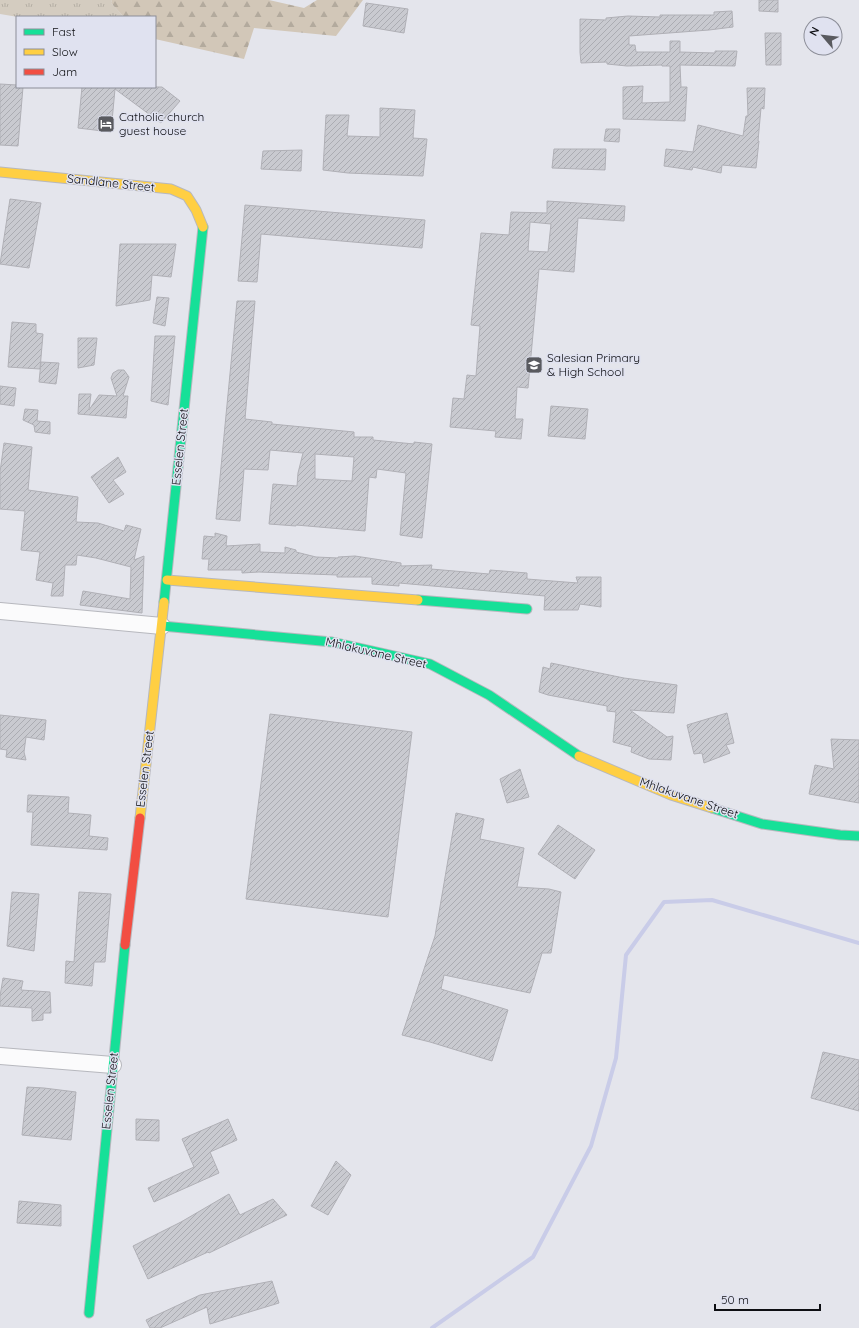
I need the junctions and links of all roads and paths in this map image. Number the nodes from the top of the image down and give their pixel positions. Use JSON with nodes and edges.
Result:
{"nodes":[{"id":1,"x":0,"y":172,"type":"edge"},
{"id":2,"x":203,"y":225,"type":"joint"},
{"id":3,"x":167,"y":580,"type":"junction"},
{"id":4,"x":527,"y":609,"type":"dead end"},
{"id":5,"x":0,"y":611,"type":"edge"},
{"id":6,"x":162,"y":626,"type":"junction"},
{"id":7,"x":859,"y":836,"type":"edge"},
{"id":8,"x":0,"y":1056,"type":"edge"},
{"id":9,"x":113,"y":1065,"type":"junction"},
{"id":10,"x":89,"y":1313,"type":"dead end"}],
"edges":[{"from":1,"to":2,"type":"street","name":"Sandlane Street"},
{"from":2,"to":3,"type":"street","name":"Esselen Street"},
{"from":3,"to":4,"type":"street"},
{"from":3,"to":6,"type":"street","name":"Esselen Street"},
{"from":5,"to":6,"type":"street","name":"Mhlakuvane Street"},
{"from":6,"to":7,"type":"street","name":"Mhlakuvane Street"},
{"from":6,"to":9,"type":"street","name":"Esselen Street"},
{"from":8,"to":9,"type":"street"},
{"from":9,"to":10,"type":"street","name":"Esselen Street"}]}
